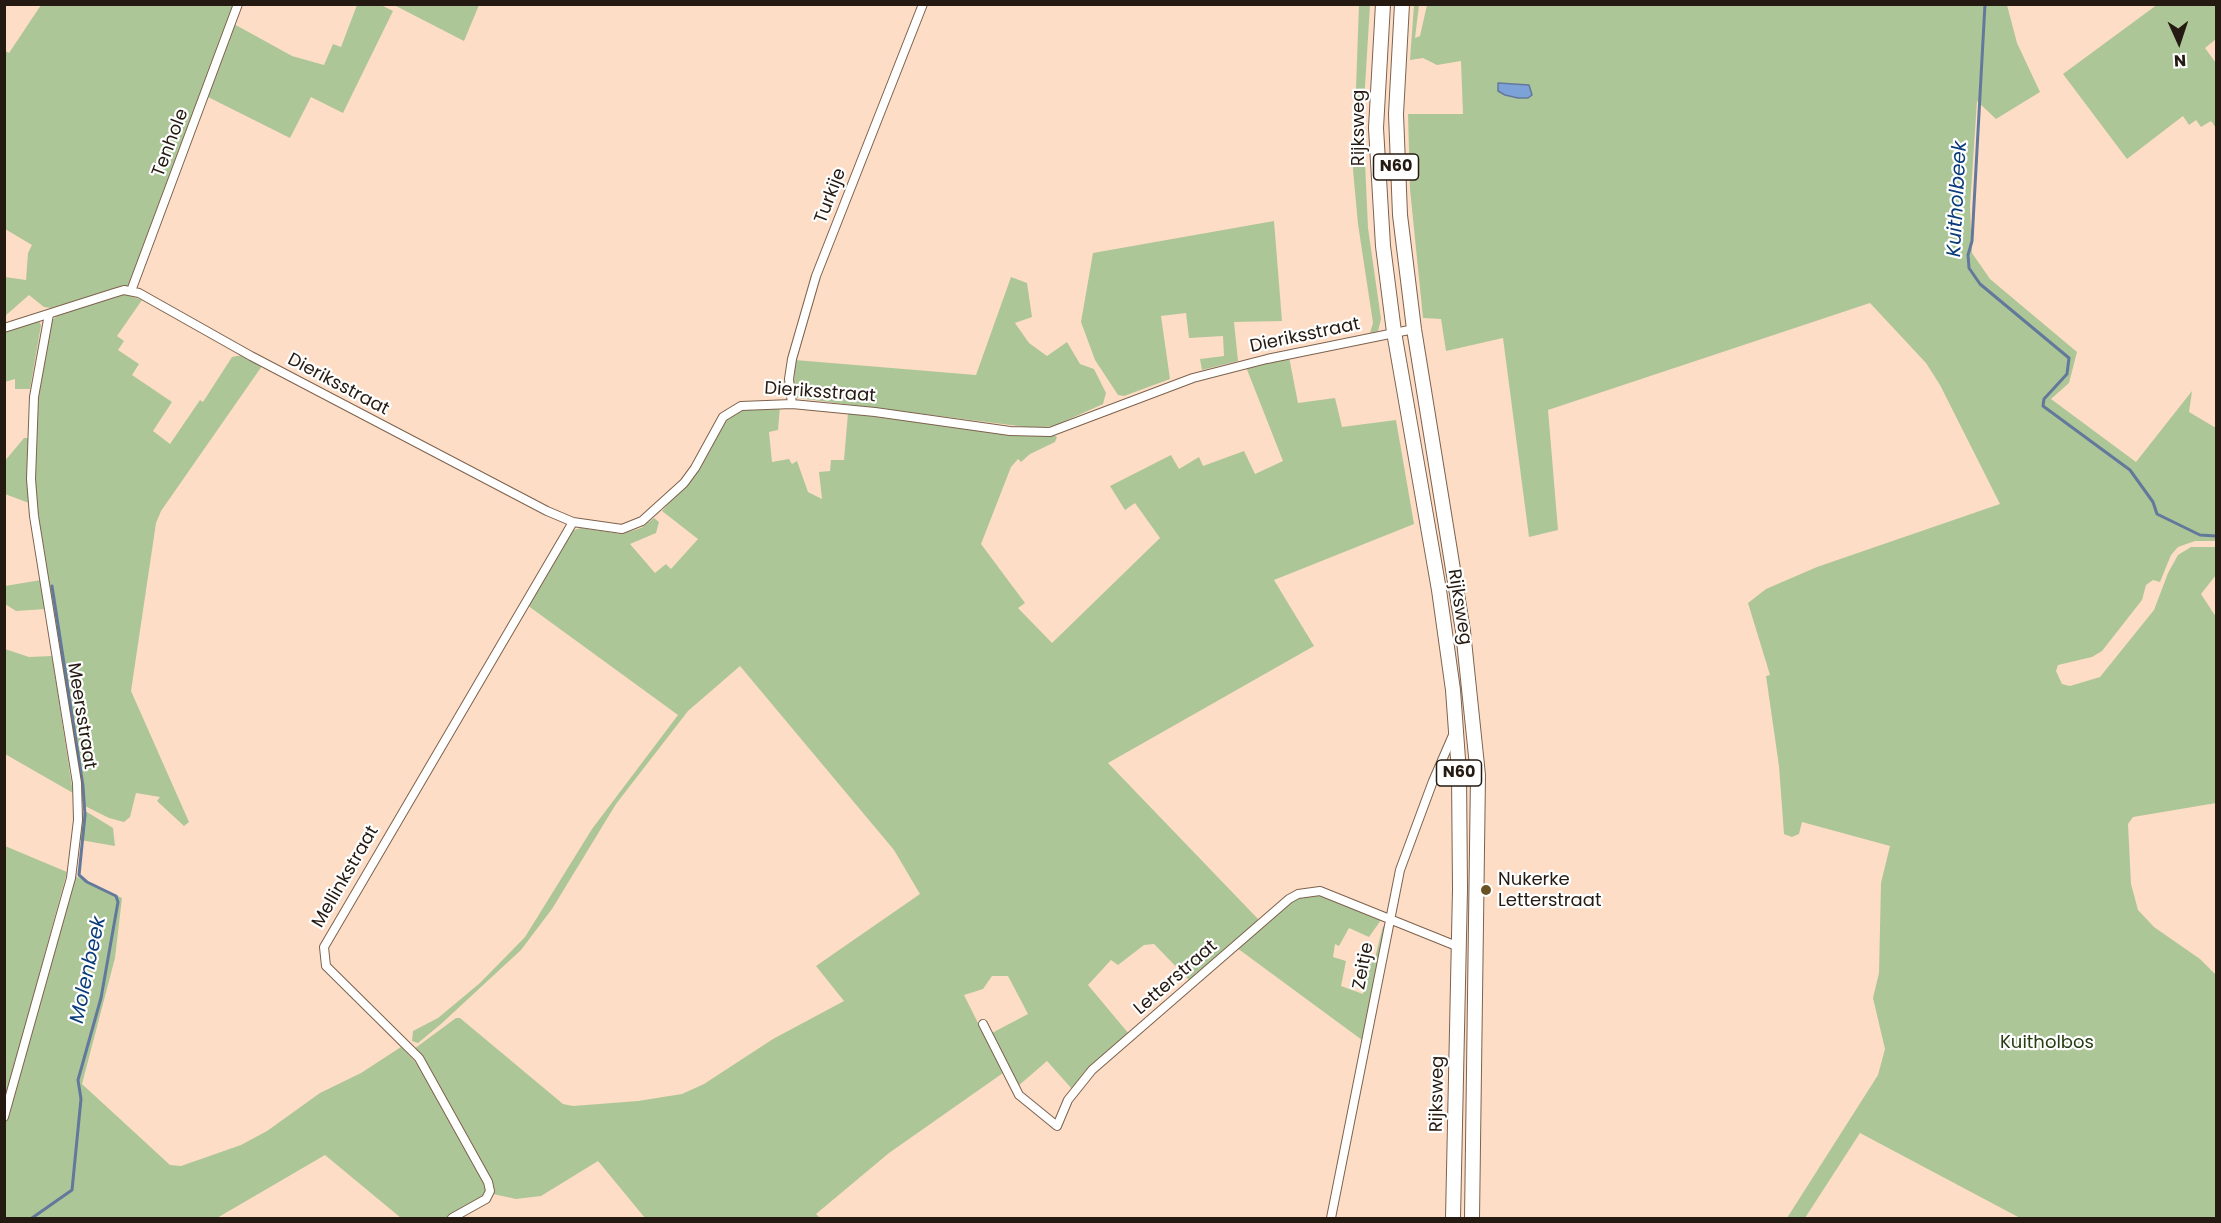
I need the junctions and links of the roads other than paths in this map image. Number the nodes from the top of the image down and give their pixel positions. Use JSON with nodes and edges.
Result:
{"nodes":[{"id":1,"x":238,"y":4,"type":"edge"},
{"id":2,"x":923,"y":4,"type":"edge"},
{"id":3,"x":1383,"y":4,"type":"edge"},
{"id":4,"x":1402,"y":4,"type":"edge"},
{"id":5,"x":131,"y":291,"type":"junction"},
{"id":6,"x":49,"y":314,"type":"junction"},
{"id":7,"x":4,"y":328,"type":"edge"},
{"id":8,"x":1414,"y":329,"type":"junction"},
{"id":9,"x":1394,"y":333,"type":"junction"},
{"id":10,"x":792,"y":404,"type":"junction"},
{"id":11,"x":573,"y":522,"type":"junction"},
{"id":12,"x":1456,"y":729,"type":"junction"},
{"id":13,"x":1389,"y":921,"type":"junction"},
{"id":14,"x":1459,"y":947,"type":"junction"},
{"id":15,"x":983,"y":1024,"type":"dead end"},
{"id":16,"x":4,"y":1117,"type":"edge"},
{"id":17,"x":452,"y":1218,"type":"edge"},
{"id":18,"x":1331,"y":1218,"type":"edge"},
{"id":19,"x":1454,"y":1218,"type":"edge"},
{"id":20,"x":1472,"y":1218,"type":"edge"}],
"edges":[{"from":1,"to":5,"type":"street","name":"Tenhole"},
{"from":2,"to":10,"type":"street","name":"Turkije"},
{"from":3,"to":9,"type":"highway","name":"Rijksweg","number":"N60"},
{"from":4,"to":8,"type":"highway","name":"Rijksweg","number":"N60"},
{"from":5,"to":6,"type":"street"},
{"from":5,"to":11,"type":"street","name":"Dieriksstraat"},
{"from":6,"to":7,"type":"street"},
{"from":6,"to":16,"type":"street","name":"Meersstraat"},
{"from":8,"to":9,"type":"street","name":"Dieriksstraat"},
{"from":8,"to":20,"type":"highway","name":"Rijksweg","number":"N60"},
{"from":9,"to":10,"type":"street","name":"Dieriksstraat"},
{"from":9,"to":12,"type":"highway","name":"Rijksweg","number":"N60"},
{"from":10,"to":11,"type":"street","name":"Dieriksstraat"},
{"from":11,"to":17,"type":"street","name":"Mellinkstraat"},
{"from":12,"to":13,"type":"street","name":"Zeitje"},
{"from":12,"to":14,"type":"highway","name":"Rijksweg","number":"N60"},
{"from":13,"to":14,"type":"street","name":"Letterstraat"},
{"from":13,"to":15,"type":"street","name":"Letterstraat"},
{"from":13,"to":18,"type":"street","name":"Zeitje"},
{"from":14,"to":19,"type":"highway","name":"Rijksweg","number":"N60"}]}
